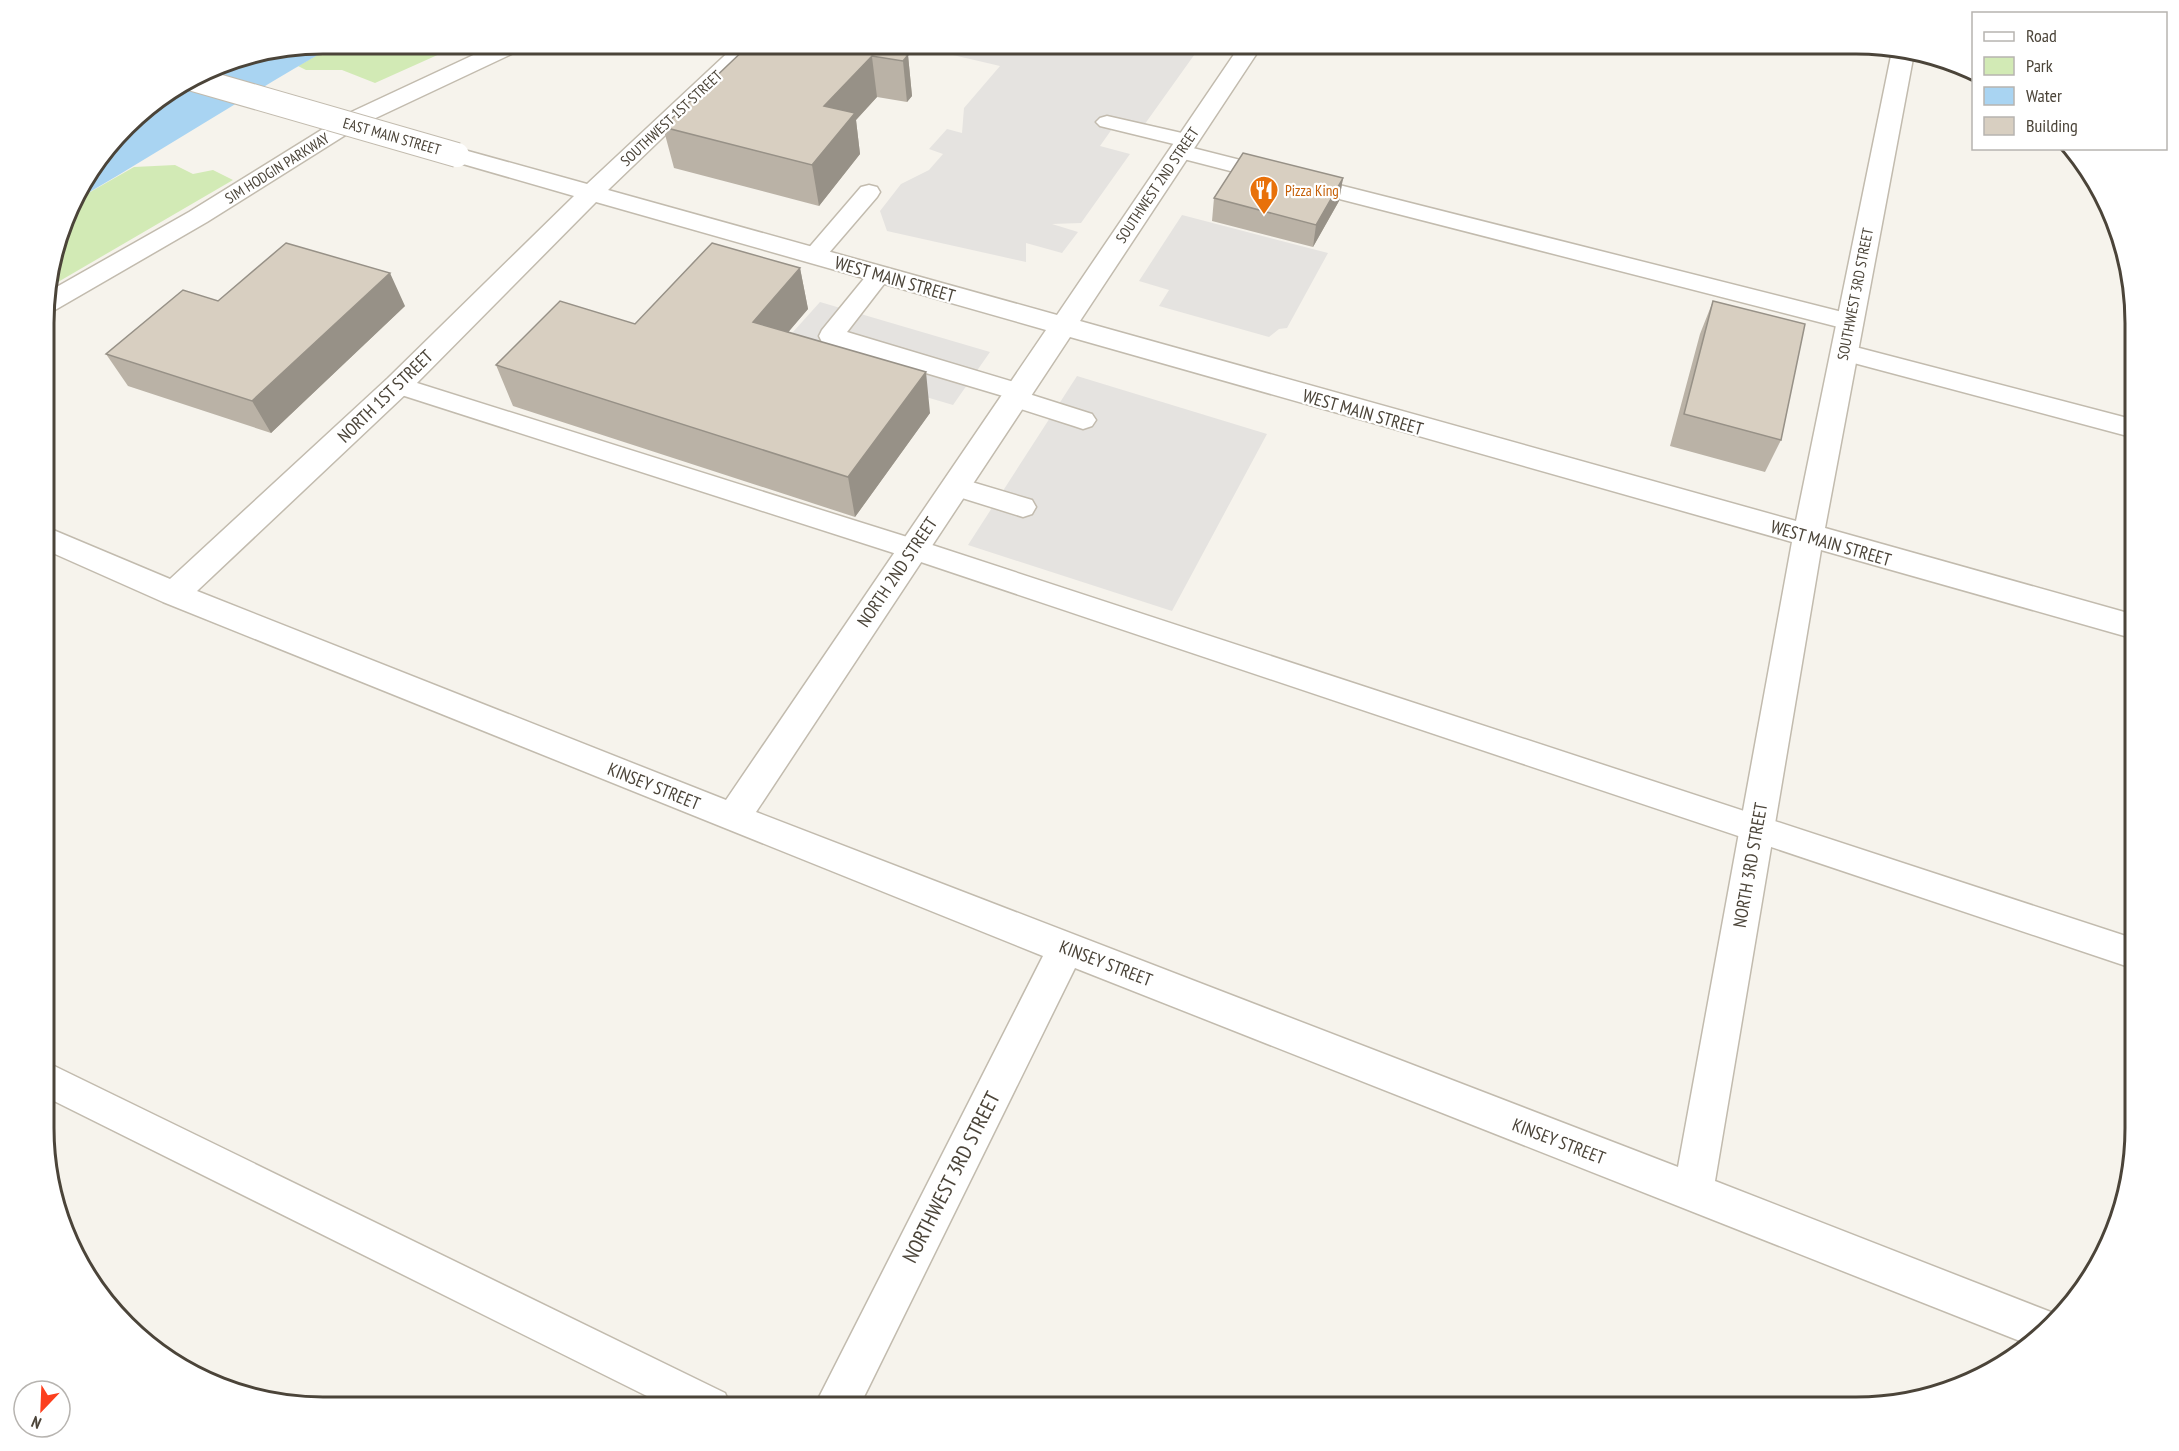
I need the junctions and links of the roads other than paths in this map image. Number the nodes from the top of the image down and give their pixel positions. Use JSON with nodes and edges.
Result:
{"nodes":[{"id":1,"x":493,"y":54,"type":"edge"},
{"id":2,"x":738,"y":54,"type":"edge"},
{"id":3,"x":1245,"y":54,"type":"edge"},
{"id":4,"x":1902,"y":58,"type":"edge"},
{"id":5,"x":204,"y":82,"type":"edge"},
{"id":6,"x":1107,"y":122,"type":"dead end"},
{"id":7,"x":1183,"y":146,"type":"junction"},
{"id":8,"x":592,"y":192,"type":"junction"},
{"id":9,"x":869,"y":192,"type":"dead end"},
{"id":10,"x":814,"y":256,"type":"junction"},
{"id":11,"x":879,"y":275,"type":"junction"},
{"id":12,"x":55,"y":299,"type":"edge"},
{"id":13,"x":1850,"y":322,"type":"junction"},
{"id":14,"x":1062,"y":327,"type":"junction"},
{"id":15,"x":1844,"y":352,"type":"junction"},
{"id":16,"x":398,"y":385,"type":"junction"},
{"id":17,"x":1016,"y":395,"type":"junction"},
{"id":18,"x":1083,"y":420,"type":"dead end"},
{"id":19,"x":2125,"y":426,"type":"edge"},
{"id":20,"x":955,"y":486,"type":"junction"},
{"id":21,"x":1023,"y":507,"type":"dead end"},
{"id":22,"x":1808,"y":537,"type":"junction"},
{"id":23,"x":54,"y":542,"type":"edge"},
{"id":24,"x":913,"y":549,"type":"junction"},
{"id":25,"x":174,"y":594,"type":"junction"},
{"id":26,"x":2125,"y":624,"type":"edge"},
{"id":27,"x":733,"y":818,"type":"junction"},
{"id":28,"x":1757,"y":828,"type":"junction"},
{"id":29,"x":1066,"y":948,"type":"junction"},
{"id":30,"x":2125,"y":951,"type":"edge"},
{"id":31,"x":54,"y":1083,"type":"edge"},
{"id":32,"x":1693,"y":1193,"type":"junction"},
{"id":33,"x":2037,"y":1327,"type":"edge"},
{"id":34,"x":691,"y":1397,"type":"edge"},
{"id":35,"x":841,"y":1397,"type":"edge"}],
"edges":[{"from":1,"to":12,"type":"street","name":"SIM HODGIN PARKWAY"},
{"from":2,"to":8,"type":"street","name":"SOUTHWEST 1ST STREET"},
{"from":3,"to":7,"type":"street","name":"SOUTHWEST 2ND STREET"},
{"from":4,"to":13,"type":"street","name":"SOUTHWEST 3RD STREET"},
{"from":5,"to":8,"type":"street","name":"EAST MAIN STREET","bridge":true},
{"from":6,"to":7,"type":"lane"},
{"from":7,"to":13,"type":"lane"},
{"from":7,"to":14,"type":"street","name":"SOUTHWEST 2ND STREET"},
{"from":8,"to":10,"type":"street","name":"WEST MAIN STREET"},
{"from":8,"to":16,"type":"street","name":"NORTH 1ST STREET"},
{"from":9,"to":10,"type":"lane"},
{"from":10,"to":11,"type":"street","name":"WEST MAIN STREET"},
{"from":11,"to":14,"type":"street","name":"WEST MAIN STREET"},
{"from":11,"to":17,"type":"lane"},
{"from":13,"to":15,"type":"street","name":"SOUTHWEST 3RD STREET"},
{"from":14,"to":17,"type":"street","name":"NORTH 2ND STREET"},
{"from":14,"to":22,"type":"street","name":"WEST MAIN STREET"},
{"from":15,"to":19,"type":"lane"},
{"from":15,"to":22,"type":"street","name":"SOUTHWEST 3RD STREET"},
{"from":16,"to":24,"type":"lane"},
{"from":16,"to":25,"type":"street","name":"NORTH 1ST STREET"},
{"from":17,"to":18,"type":"lane"},
{"from":17,"to":20,"type":"street","name":"NORTH 2ND STREET"},
{"from":20,"to":21,"type":"lane"},
{"from":20,"to":24,"type":"street","name":"NORTH 2ND STREET"},
{"from":22,"to":26,"type":"street","name":"WEST MAIN STREET"},
{"from":22,"to":28,"type":"street","name":"NORTH 3RD STREET"},
{"from":23,"to":25,"type":"street","name":"KINSEY STREET"},
{"from":24,"to":27,"type":"street","name":"NORTH 2ND STREET"},
{"from":24,"to":28,"type":"lane"},
{"from":25,"to":27,"type":"street","name":"KINSEY STREET"},
{"from":27,"to":29,"type":"street","name":"KINSEY STREET"},
{"from":28,"to":30,"type":"lane"},
{"from":28,"to":32,"type":"street","name":"NORTH 3RD STREET"},
{"from":29,"to":32,"type":"street","name":"KINSEY STREET"},
{"from":29,"to":35,"type":"street","name":"NORTHWEST 3RD STREET"},
{"from":31,"to":34,"type":"lane"},
{"from":32,"to":33,"type":"street","name":"KINSEY STREET"}]}
